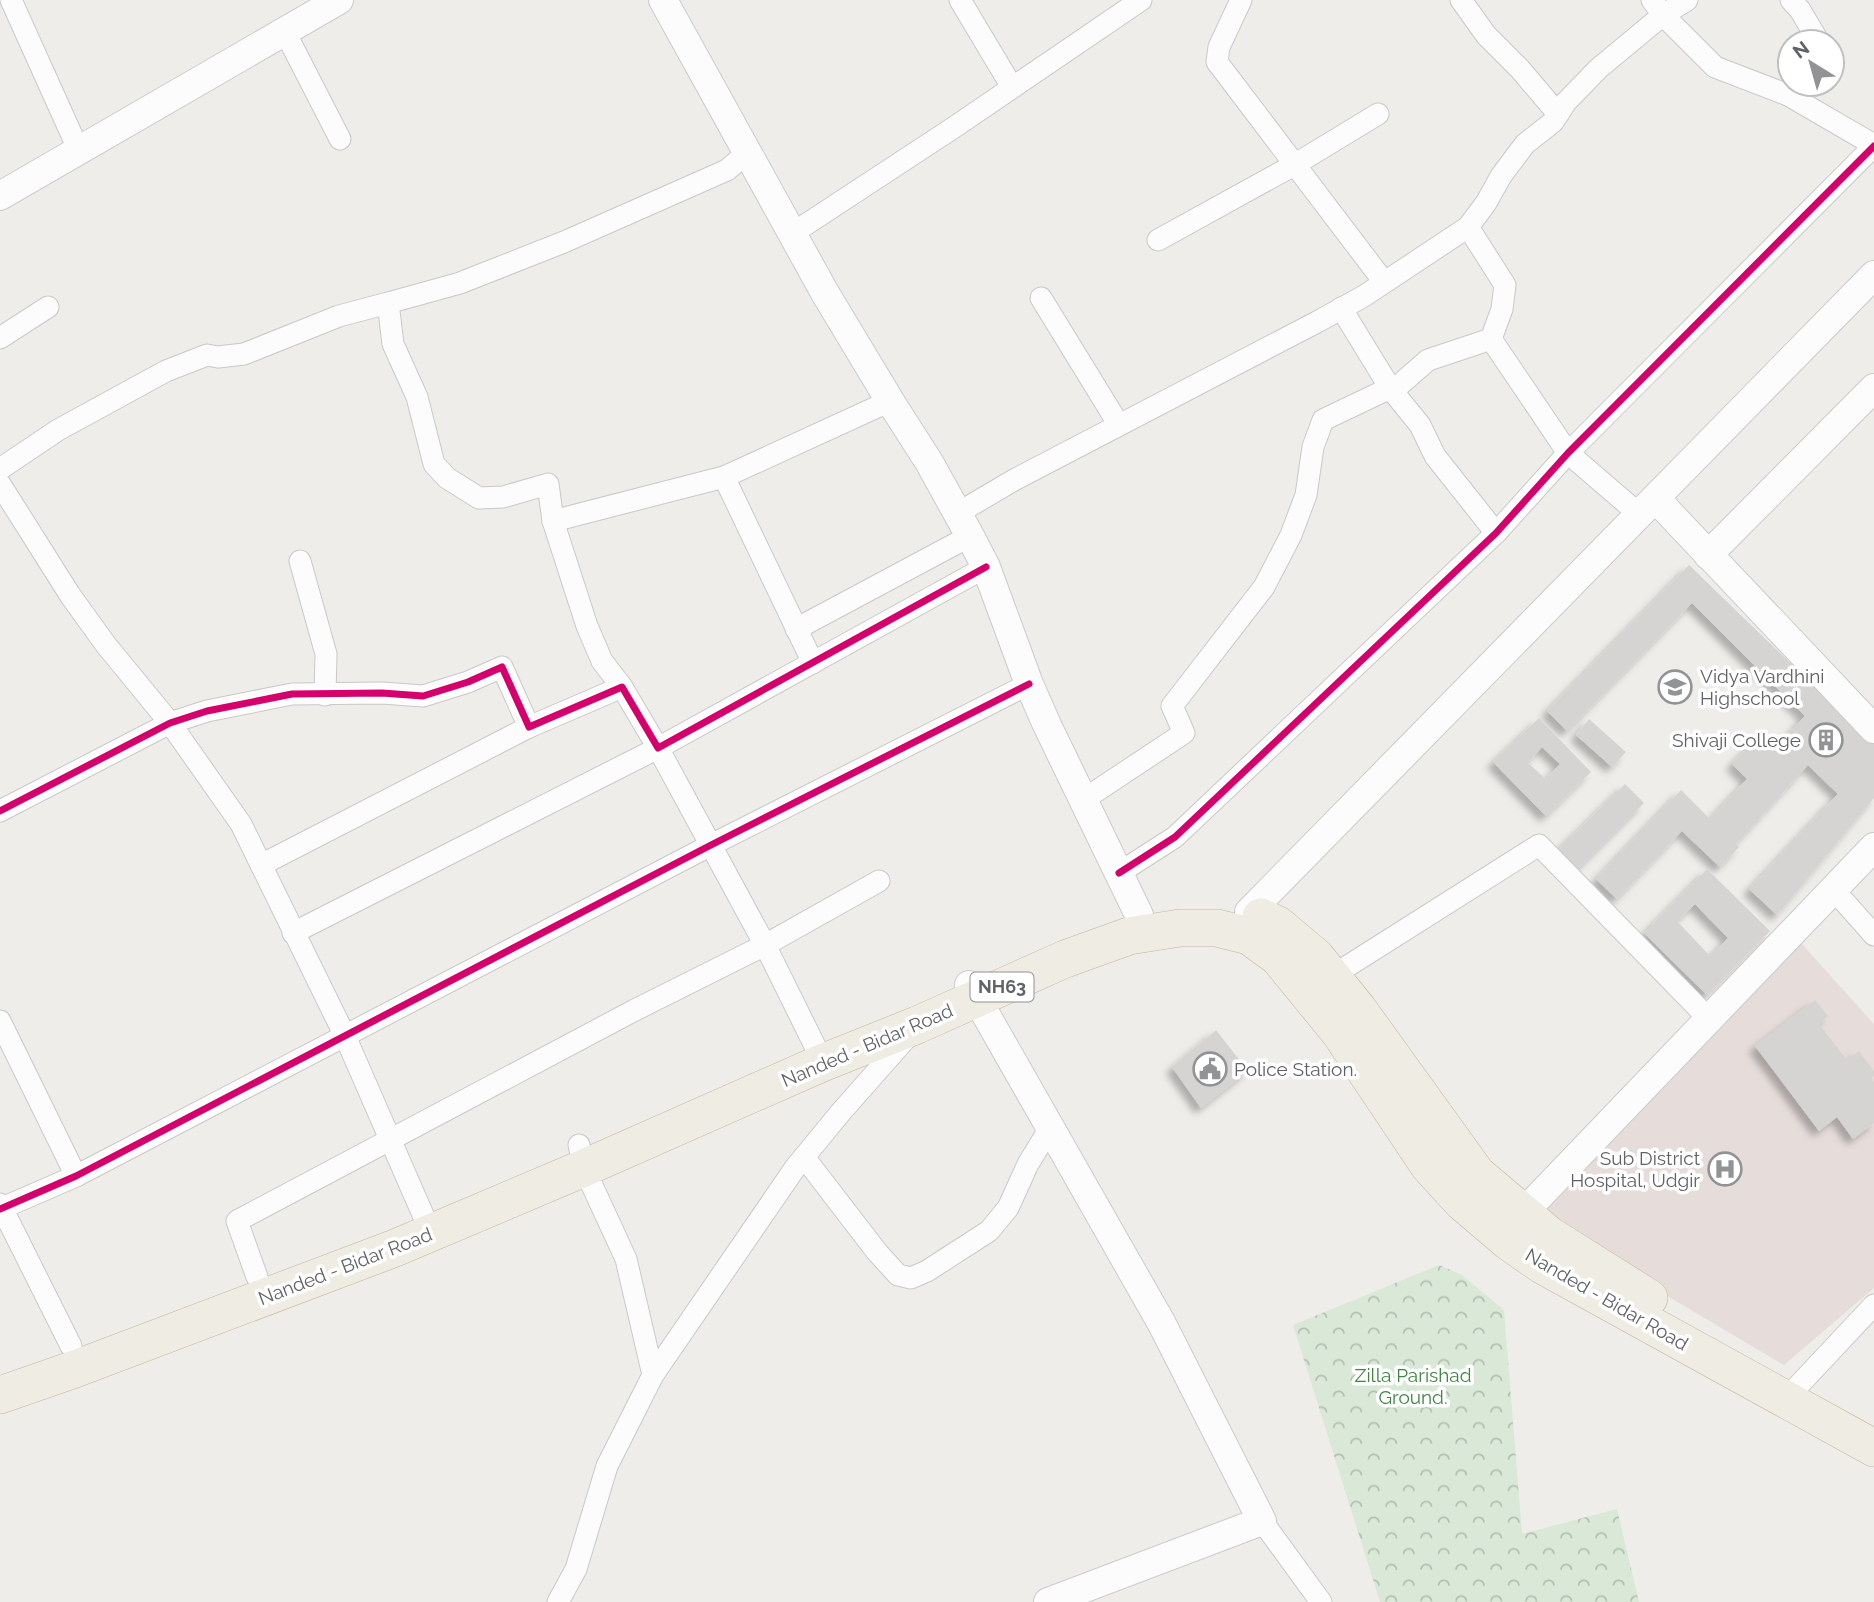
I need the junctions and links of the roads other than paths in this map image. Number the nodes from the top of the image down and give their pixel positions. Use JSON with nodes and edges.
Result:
{"nodes":[{"id":1,"x":11,"y":0,"type":"edge"},
{"id":2,"x":339,"y":0,"type":"edge"},
{"id":3,"x":663,"y":0,"type":"edge"},
{"id":4,"x":960,"y":0,"type":"edge"},
{"id":5,"x":1140,"y":0,"type":"edge"},
{"id":6,"x":1241,"y":0,"type":"edge"},
{"id":7,"x":1461,"y":0,"type":"edge"},
{"id":8,"x":1687,"y":0,"type":"edge"},
{"id":9,"x":1791,"y":0,"type":"edge"},
{"id":10,"x":1658,"y":8,"type":"edge"},
{"id":11,"x":1811,"y":28,"type":"edge"},
{"id":12,"x":285,"y":32,"type":"junction"},
{"id":13,"x":1776,"y":85,"type":"edge"},
{"id":14,"x":1012,"y":87,"type":"junction"},
{"id":15,"x":1804,"y":98,"type":"edge"},
{"id":16,"x":1378,"y":114,"type":"dead end"},
{"id":17,"x":1558,"y":114,"type":"junction"},
{"id":18,"x":340,"y":139,"type":"dead end"},
{"id":19,"x":1874,"y":145,"type":"edge"},
{"id":20,"x":79,"y":151,"type":"junction"},
{"id":21,"x":747,"y":153,"type":"junction"},
{"id":22,"x":1294,"y":165,"type":"junction"},
{"id":23,"x":0,"y":197,"type":"edge"},
{"id":24,"x":1468,"y":226,"type":"junction"},
{"id":25,"x":793,"y":233,"type":"junction"},
{"id":26,"x":1158,"y":240,"type":"dead end"},
{"id":27,"x":1874,"y":275,"type":"edge"},
{"id":28,"x":1384,"y":282,"type":"junction"},
{"id":29,"x":1041,"y":298,"type":"dead end"},
{"id":30,"x":388,"y":303,"type":"junction"},
{"id":31,"x":48,"y":306,"type":"dead end"},
{"id":32,"x":1341,"y":308,"type":"junction"},
{"id":33,"x":0,"y":338,"type":"edge"},
{"id":34,"x":1491,"y":339,"type":"junction"},
{"id":35,"x":1390,"y":388,"type":"junction"},
{"id":36,"x":1874,"y":388,"type":"edge"},
{"id":37,"x":890,"y":401,"type":"junction"},
{"id":38,"x":1119,"y":425,"type":"junction"},
{"id":39,"x":1568,"y":453,"type":"junction"},
{"id":40,"x":0,"y":468,"type":"edge"},
{"id":41,"x":724,"y":477,"type":"junction"},
{"id":42,"x":0,"y":484,"type":"edge"},
{"id":43,"x":1648,"y":507,"type":"junction"},
{"id":44,"x":554,"y":521,"type":"junction"},
{"id":45,"x":964,"y":525,"type":"junction"},
{"id":46,"x":1496,"y":533,"type":"junction"},
{"id":47,"x":1709,"y":555,"type":"junction"},
{"id":48,"x":300,"y":561,"type":"dead end"},
{"id":49,"x":986,"y":567,"type":"junction"},
{"id":50,"x":796,"y":629,"type":"junction"},
{"id":51,"x":813,"y":663,"type":"junction"},
{"id":52,"x":1029,"y":684,"type":"junction"},
{"id":53,"x":622,"y":687,"type":"junction"},
{"id":54,"x":325,"y":695,"type":"junction"},
{"id":55,"x":170,"y":723,"type":"junction"},
{"id":56,"x":529,"y":727,"type":"junction"},
{"id":57,"x":1874,"y":729,"type":"edge"},
{"id":58,"x":658,"y":748,"type":"junction"},
{"id":59,"x":1083,"y":800,"type":"junction"},
{"id":60,"x":0,"y":811,"type":"edge"},
{"id":61,"x":711,"y":845,"type":"junction"},
{"id":62,"x":1874,"y":847,"type":"edge"},
{"id":63,"x":261,"y":865,"type":"junction"},
{"id":64,"x":1118,"y":873,"type":"junction"},
{"id":65,"x":879,"y":881,"type":"dead end"},
{"id":66,"x":1833,"y":889,"type":"junction"},
{"id":67,"x":1250,"y":912,"type":"junction"},
{"id":68,"x":1139,"y":915,"type":"junction"},
{"id":69,"x":293,"y":933,"type":"junction"},
{"id":70,"x":1874,"y":935,"type":"edge"},
{"id":71,"x":765,"y":945,"type":"junction"},
{"id":72,"x":1332,"y":976,"type":"junction"},
{"id":73,"x":972,"y":992,"type":"junction"},
{"id":74,"x":1709,"y":1018,"type":"junction"},
{"id":75,"x":0,"y":1021,"type":"edge"},
{"id":76,"x":917,"y":1025,"type":"junction"},
{"id":77,"x":345,"y":1036,"type":"junction"},
{"id":78,"x":816,"y":1048,"type":"junction"},
{"id":79,"x":1050,"y":1128,"type":"junction"},
{"id":80,"x":389,"y":1140,"type":"junction"},
{"id":81,"x":582,"y":1157,"type":"junction"},
{"id":82,"x":804,"y":1157,"type":"junction"},
{"id":83,"x":76,"y":1176,"type":"junction"},
{"id":84,"x":1,"y":1207,"type":"edge"},
{"id":85,"x":1523,"y":1213,"type":"junction"},
{"id":86,"x":427,"y":1222,"type":"junction"},
{"id":87,"x":257,"y":1277,"type":"junction"},
{"id":88,"x":1874,"y":1305,"type":"edge"},
{"id":89,"x":71,"y":1346,"type":"junction"},
{"id":90,"x":0,"y":1369,"type":"edge"},
{"id":91,"x":653,"y":1375,"type":"junction"},
{"id":92,"x":1797,"y":1387,"type":"junction"},
{"id":93,"x":0,"y":1395,"type":"edge"},
{"id":94,"x":1874,"y":1430,"type":"edge"},
{"id":95,"x":1874,"y":1448,"type":"edge"},
{"id":96,"x":1262,"y":1521,"type":"junction"},
{"id":97,"x":558,"y":1602,"type":"edge"},
{"id":98,"x":1048,"y":1602,"type":"edge"},
{"id":99,"x":1321,"y":1602,"type":"edge"}],
"edges":[{"from":1,"to":20,"type":"street"},
{"from":2,"to":12,"type":"street"},
{"from":3,"to":21,"type":"street"},
{"from":4,"to":14,"type":"street"},
{"from":5,"to":14,"type":"street"},
{"from":6,"to":22,"type":"street"},
{"from":7,"to":17,"type":"street"},
{"from":8,"to":10,"type":"street"},
{"from":9,"to":11,"type":"street"},
{"from":10,"to":13,"type":"street"},
{"from":10,"to":17,"type":"street"},
{"from":12,"to":18,"type":"street"},
{"from":12,"to":20,"type":"street"},
{"from":14,"to":25,"type":"street"},
{"from":15,"to":19,"type":"street"},
{"from":16,"to":22,"type":"street"},
{"from":17,"to":24,"type":"street"},
{"from":19,"to":39,"type":"street"},
{"from":20,"to":23,"type":"street"},
{"from":21,"to":25,"type":"street"},
{"from":21,"to":30,"type":"street"},
{"from":22,"to":26,"type":"street"},
{"from":22,"to":28,"type":"street"},
{"from":24,"to":28,"type":"street"},
{"from":24,"to":34,"type":"street"},
{"from":25,"to":37,"type":"street"},
{"from":27,"to":43,"type":"street"},
{"from":28,"to":32,"type":"street"},
{"from":29,"to":38,"type":"street"},
{"from":30,"to":40,"type":"street"},
{"from":30,"to":44,"type":"street"},
{"from":31,"to":33,"type":"street"},
{"from":32,"to":35,"type":"street"},
{"from":32,"to":38,"type":"street"},
{"from":34,"to":35,"type":"street"},
{"from":34,"to":39,"type":"street"},
{"from":35,"to":46,"type":"street"},
{"from":35,"to":59,"type":"street"},
{"from":36,"to":47,"type":"street"},
{"from":37,"to":41,"type":"street"},
{"from":37,"to":45,"type":"street"},
{"from":38,"to":45,"type":"street"},
{"from":39,"to":43,"type":"street"},
{"from":39,"to":46,"type":"street"},
{"from":41,"to":44,"type":"street"},
{"from":41,"to":50,"type":"street"},
{"from":42,"to":55,"type":"street"},
{"from":43,"to":47,"type":"street"},
{"from":43,"to":67,"type":"street"},
{"from":44,"to":53,"type":"street"},
{"from":45,"to":49,"type":"street"},
{"from":45,"to":50,"type":"street"},
{"from":46,"to":64,"type":"street"},
{"from":47,"to":57,"type":"street"},
{"from":48,"to":54,"type":"street"},
{"from":49,"to":51,"type":"street"},
{"from":49,"to":52,"type":"street"},
{"from":50,"to":51,"type":"street"},
{"from":51,"to":58,"type":"street"},
{"from":52,"to":59,"type":"street"},
{"from":52,"to":61,"type":"street"},
{"from":53,"to":56,"type":"street"},
{"from":53,"to":58,"type":"street"},
{"from":54,"to":55,"type":"street"},
{"from":54,"to":56,"type":"street"},
{"from":55,"to":60,"type":"street"},
{"from":55,"to":63,"type":"street"},
{"from":56,"to":63,"type":"street"},
{"from":58,"to":61,"type":"street"},
{"from":58,"to":69,"type":"street"},
{"from":59,"to":64,"type":"street"},
{"from":61,"to":71,"type":"street"},
{"from":61,"to":77,"type":"street"},
{"from":62,"to":66,"type":"street"},
{"from":63,"to":69,"type":"street"},
{"from":64,"to":68,"type":"street"},
{"from":65,"to":71,"type":"street"},
{"from":66,"to":70,"type":"street"},
{"from":66,"to":74,"type":"street"},
{"from":67,"to":68,"type":"highway","name":"Nanded - Bidar Road","number":"NH63"},
{"from":67,"to":72,"type":"highway","name":"Nanded - Bidar Road","number":"NH63"},
{"from":68,"to":73,"type":"highway","name":"Nanded - Bidar Road","number":"NH63"},
{"from":69,"to":77,"type":"street"},
{"from":71,"to":78,"type":"street"},
{"from":71,"to":80,"type":"street"},
{"from":72,"to":74,"type":"street"},
{"from":72,"to":85,"type":"highway","name":"Nanded - Bidar Road","number":"NH63"},
{"from":73,"to":76,"type":"highway","name":"Nanded - Bidar Road","number":"NH63"},
{"from":73,"to":78,"type":"highway","name":"Nanded - Bidar Road","number":"NH63"},
{"from":73,"to":79,"type":"street"},
{"from":73,"to":95,"type":"highway","name":"Nanded - Bidar Road","number":"NH63"},
{"from":74,"to":85,"type":"street"},
{"from":75,"to":83,"type":"street"},
{"from":76,"to":81,"type":"highway","name":"Nanded - Bidar Road","number":"NH63"},
{"from":76,"to":82,"type":"street"},
{"from":77,"to":80,"type":"street"},
{"from":77,"to":83,"type":"street"},
{"from":78,"to":81,"type":"highway","name":"Nanded - Bidar Road","number":"NH63"},
{"from":79,"to":82,"type":"street"},
{"from":79,"to":96,"type":"street"},
{"from":80,"to":86,"type":"street"},
{"from":80,"to":87,"type":"street"},
{"from":81,"to":86,"type":"highway","name":"Nanded - Bidar Road","number":"NH63"},
{"from":81,"to":91,"type":"street"},
{"from":82,"to":91,"type":"street"},
{"from":83,"to":84,"type":"street"},
{"from":84,"to":89,"type":"street"},
{"from":85,"to":92,"type":"highway","name":"Nanded - Bidar Road","number":"NH63"},
{"from":86,"to":87,"type":"highway","name":"Nanded - Bidar Road","number":"NH63"},
{"from":86,"to":93,"type":"highway","name":"Nanded - Bidar Road","number":"NH63"},
{"from":87,"to":89,"type":"highway","name":"Nanded - Bidar Road","number":"NH63"},
{"from":88,"to":92,"type":"street"},
{"from":89,"to":90,"type":"highway","name":"Nanded - Bidar Road","number":"NH63"},
{"from":91,"to":97,"type":"street"},
{"from":92,"to":94,"type":"highway","name":"Nanded - Bidar Road","number":"NH63"},
{"from":96,"to":98,"type":"street"},
{"from":96,"to":99,"type":"street"}]}
